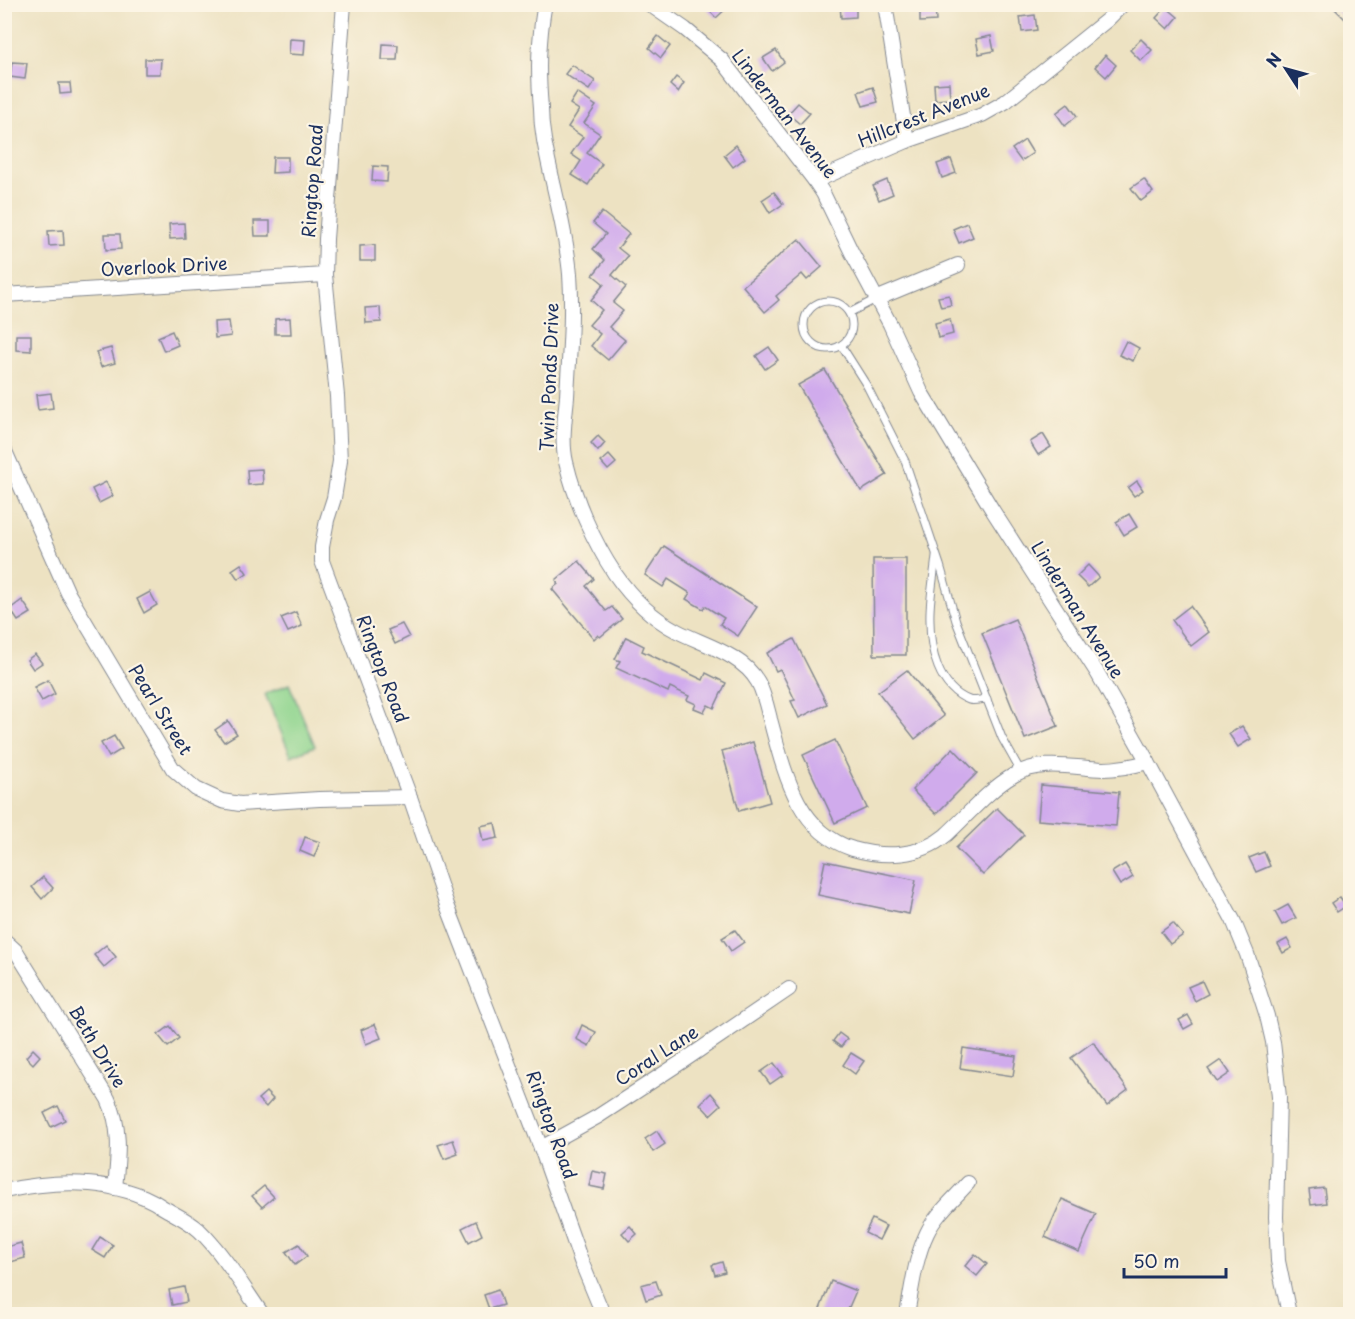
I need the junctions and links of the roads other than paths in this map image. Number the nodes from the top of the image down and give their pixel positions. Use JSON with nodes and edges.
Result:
{"nodes":[{"id":1,"x":344,"y":4,"type":"edge"},
{"id":2,"x":545,"y":4,"type":"edge"},
{"id":3,"x":649,"y":4,"type":"edge"},
{"id":4,"x":885,"y":4,"type":"edge"},
{"id":5,"x":1123,"y":4,"type":"edge"},
{"id":6,"x":907,"y":141,"type":"junction"},
{"id":7,"x":815,"y":181,"type":"junction"},
{"id":8,"x":958,"y":265,"type":"dead end"},
{"id":9,"x":325,"y":275,"type":"junction"},
{"id":10,"x":4,"y":295,"type":"edge"},
{"id":11,"x":876,"y":299,"type":"junction"},
{"id":12,"x":849,"y":313,"type":"junction"},
{"id":13,"x":841,"y":345,"type":"junction"},
{"id":14,"x":4,"y":449,"type":"edge"},
{"id":15,"x":936,"y":552,"type":"junction"},
{"id":16,"x":987,"y":699,"type":"junction"},
{"id":17,"x":1148,"y":762,"type":"junction"},
{"id":18,"x":1021,"y":772,"type":"junction"},
{"id":19,"x":410,"y":797,"type":"junction"},
{"id":20,"x":4,"y":940,"type":"edge"},
{"id":21,"x":789,"y":989,"type":"dead end"},
{"id":22,"x":541,"y":1148,"type":"junction"},
{"id":23,"x":968,"y":1183,"type":"dead end"},
{"id":24,"x":115,"y":1188,"type":"junction"},
{"id":25,"x":4,"y":1191,"type":"edge"},
{"id":26,"x":262,"y":1314,"type":"edge"},
{"id":27,"x":603,"y":1314,"type":"edge"},
{"id":28,"x":907,"y":1314,"type":"edge"},
{"id":29,"x":1289,"y":1314,"type":"edge"}],
"edges":[{"from":1,"to":9,"type":"street","name":"Ringtop Road"},
{"from":2,"to":18,"type":"street","name":"Twin Ponds Drive"},
{"from":3,"to":7,"type":"street","name":"Linderman Avenue"},
{"from":4,"to":6,"type":"street"},
{"from":5,"to":6,"type":"street","name":"Hillcrest Avenue"},
{"from":6,"to":7,"type":"street","name":"Hillcrest Avenue"},
{"from":7,"to":11,"type":"street","name":"Linderman Avenue"},
{"from":8,"to":11,"type":"street"},
{"from":9,"to":10,"type":"street","name":"Overlook Drive"},
{"from":9,"to":19,"type":"street","name":"Ringtop Road"},
{"from":11,"to":12,"type":"lane"},
{"from":11,"to":17,"type":"street","name":"Linderman Avenue"},
{"from":12,"to":13,"type":"lane"},
{"from":12,"to":13,"type":"lane"},
{"from":13,"to":15,"type":"lane"},
{"from":14,"to":19,"type":"street","name":"Pearl Street"},
{"from":15,"to":16,"type":"lane"},
{"from":15,"to":16,"type":"lane"},
{"from":16,"to":18,"type":"lane"},
{"from":17,"to":18,"type":"street","name":"Twin Ponds Drive"},
{"from":17,"to":29,"type":"street","name":"Linderman Avenue"},
{"from":19,"to":22,"type":"street","name":"Ringtop Road"},
{"from":20,"to":24,"type":"street","name":"Beth Drive"},
{"from":21,"to":22,"type":"street","name":"Coral Lane"},
{"from":22,"to":27,"type":"street","name":"Ringtop Road"},
{"from":23,"to":28,"type":"street"},
{"from":24,"to":25,"type":"street"},
{"from":24,"to":26,"type":"street"}]}
